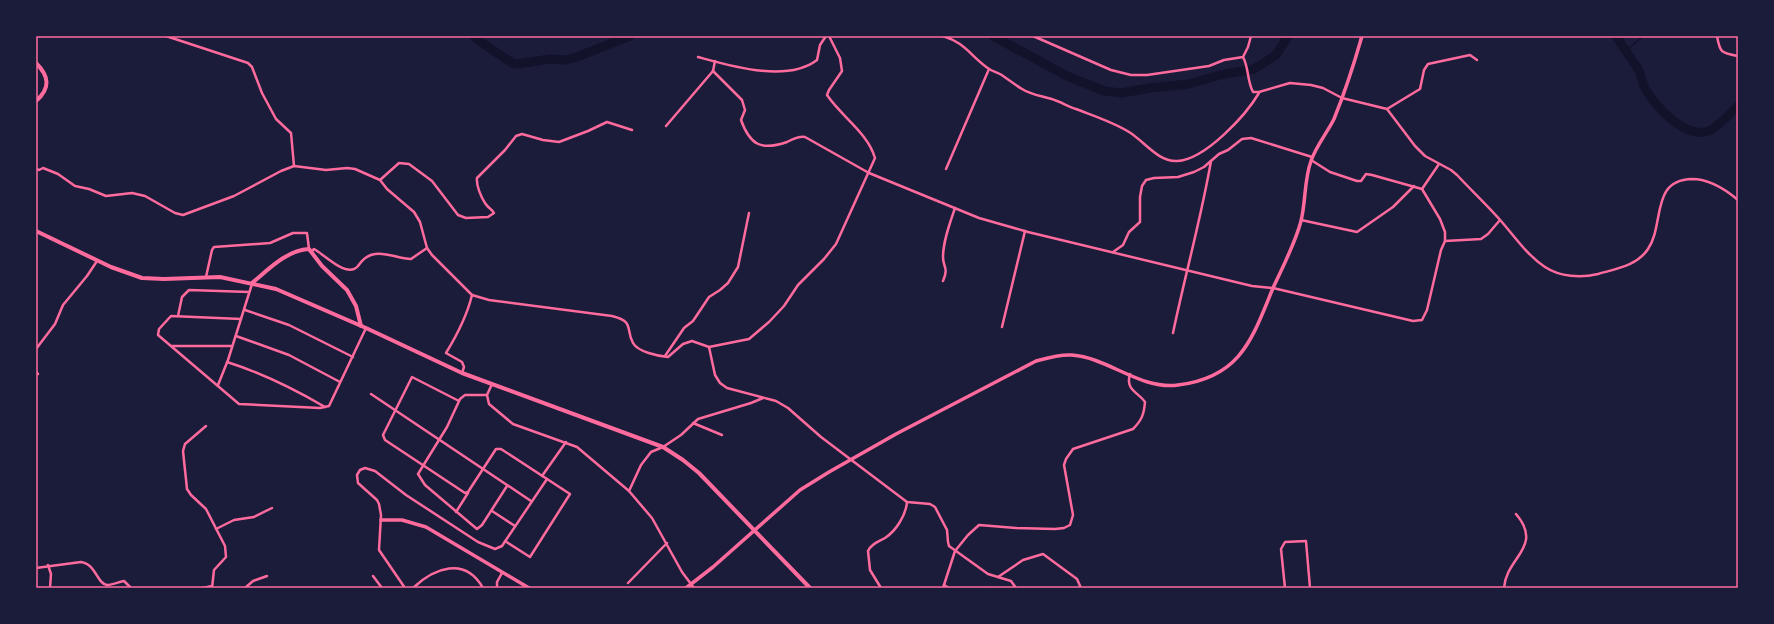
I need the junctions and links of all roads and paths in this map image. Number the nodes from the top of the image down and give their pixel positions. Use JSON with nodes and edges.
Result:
{"nodes":[{"id":1,"x":166,"y":36,"type":"edge"},
{"id":2,"x":827,"y":36,"type":"edge"},
{"id":3,"x":943,"y":36,"type":"edge"},
{"id":4,"x":1032,"y":36,"type":"edge"},
{"id":5,"x":1251,"y":36,"type":"edge"},
{"id":6,"x":1362,"y":36,"type":"edge"},
{"id":7,"x":1717,"y":36,"type":"edge"},
{"id":8,"x":1738,"y":56,"type":"edge"},
{"id":9,"x":698,"y":57,"type":"dead end"},
{"id":10,"x":1243,"y":57,"type":"junction"},
{"id":11,"x":1477,"y":60,"type":"dead end"},
{"id":12,"x":715,"y":61,"type":"junction"},
{"id":13,"x":36,"y":63,"type":"edge"},
{"id":14,"x":989,"y":69,"type":"junction"},
{"id":15,"x":713,"y":71,"type":"junction"},
{"id":16,"x":1259,"y":92,"type":"junction"},
{"id":17,"x":1342,"y":98,"type":"junction"},
{"id":18,"x":36,"y":101,"type":"edge"},
{"id":19,"x":1387,"y":109,"type":"junction"},
{"id":20,"x":666,"y":126,"type":"dead end"},
{"id":21,"x":632,"y":130,"type":"dead end"},
{"id":22,"x":1312,"y":159,"type":"junction"},
{"id":23,"x":1211,"y":160,"type":"junction"},
{"id":24,"x":1439,"y":164,"type":"junction"},
{"id":25,"x":294,"y":166,"type":"junction"},
{"id":26,"x":36,"y":169,"type":"edge"},
{"id":27,"x":946,"y":169,"type":"dead end"},
{"id":28,"x":869,"y":173,"type":"junction"},
{"id":29,"x":380,"y":180,"type":"junction"},
{"id":30,"x":1414,"y":186,"type":"junction"},
{"id":31,"x":1422,"y":189,"type":"junction"},
{"id":32,"x":1738,"y":200,"type":"edge"},
{"id":33,"x":955,"y":208,"type":"junction"},
{"id":34,"x":749,"y":213,"type":"dead end"},
{"id":35,"x":1301,"y":220,"type":"junction"},
{"id":36,"x":1500,"y":220,"type":"junction"},
{"id":37,"x":36,"y":231,"type":"edge"},
{"id":38,"x":1025,"y":231,"type":"junction"},
{"id":39,"x":1445,"y":241,"type":"junction"},
{"id":40,"x":427,"y":248,"type":"junction"},
{"id":41,"x":311,"y":250,"type":"junction"},
{"id":42,"x":1113,"y":253,"type":"junction"},
{"id":43,"x":97,"y":261,"type":"junction"},
{"id":44,"x":1186,"y":270,"type":"junction"},
{"id":45,"x":206,"y":276,"type":"junction"},
{"id":46,"x":943,"y":280,"type":"dead end"},
{"id":47,"x":252,"y":283,"type":"junction"},
{"id":48,"x":1273,"y":288,"type":"junction"},
{"id":49,"x":249,"y":292,"type":"junction"},
{"id":50,"x":472,"y":295,"type":"junction"},
{"id":51,"x":245,"y":310,"type":"junction"},
{"id":52,"x":178,"y":316,"type":"junction"},
{"id":53,"x":241,"y":319,"type":"junction"},
{"id":54,"x":361,"y":326,"type":"junction"},
{"id":55,"x":1002,"y":327,"type":"dead end"},
{"id":56,"x":366,"y":328,"type":"junction"},
{"id":57,"x":1173,"y":333,"type":"dead end"},
{"id":58,"x":236,"y":336,"type":"junction"},
{"id":59,"x":171,"y":346,"type":"junction"},
{"id":60,"x":232,"y":346,"type":"junction"},
{"id":61,"x":709,"y":347,"type":"junction"},
{"id":62,"x":36,"y":349,"type":"edge"},
{"id":63,"x":665,"y":356,"type":"junction"},
{"id":64,"x":354,"y":357,"type":"junction"},
{"id":65,"x":227,"y":362,"type":"junction"},
{"id":66,"x":462,"y":373,"type":"junction"},
{"id":67,"x":1130,"y":374,"type":"junction"},
{"id":68,"x":340,"y":382,"type":"junction"},
{"id":69,"x":492,"y":384,"type":"junction"},
{"id":70,"x":218,"y":385,"type":"junction"},
{"id":71,"x":371,"y":394,"type":"dead end"},
{"id":72,"x":488,"y":395,"type":"junction"},
{"id":73,"x":763,"y":398,"type":"junction"},
{"id":74,"x":459,"y":401,"type":"junction"},
{"id":75,"x":326,"y":407,"type":"junction"},
{"id":76,"x":395,"y":410,"type":"junction"},
{"id":77,"x":693,"y":424,"type":"junction"},
{"id":78,"x":206,"y":426,"type":"dead end"},
{"id":79,"x":722,"y":435,"type":"dead end"},
{"id":80,"x":438,"y":440,"type":"junction"},
{"id":81,"x":566,"y":442,"type":"junction"},
{"id":82,"x":663,"y":447,"type":"junction"},
{"id":83,"x":852,"y":459,"type":"junction"},
{"id":84,"x":422,"y":465,"type":"junction"},
{"id":85,"x":483,"y":470,"type":"junction"},
{"id":86,"x":542,"y":476,"type":"junction"},
{"id":87,"x":547,"y":479,"type":"junction"},
{"id":88,"x":507,"y":486,"type":"junction"},
{"id":89,"x":629,"y":491,"type":"junction"},
{"id":90,"x":468,"y":492,"type":"junction"},
{"id":91,"x":531,"y":501,"type":"junction"},
{"id":92,"x":907,"y":502,"type":"junction"},
{"id":93,"x":272,"y":508,"type":"dead end"},
{"id":94,"x":492,"y":511,"type":"junction"},
{"id":95,"x":456,"y":512,"type":"junction"},
{"id":96,"x":1516,"y":514,"type":"dead end"},
{"id":97,"x":381,"y":520,"type":"junction"},
{"id":98,"x":515,"y":526,"type":"junction"},
{"id":99,"x":216,"y":529,"type":"junction"},
{"id":100,"x":754,"y":530,"type":"junction"},
{"id":101,"x":505,"y":541,"type":"junction"},
{"id":102,"x":666,"y":543,"type":"junction"},
{"id":103,"x":955,"y":551,"type":"junction"},
{"id":104,"x":48,"y":565,"type":"junction"},
{"id":105,"x":36,"y":568,"type":"edge"},
{"id":106,"x":503,"y":572,"type":"junction"},
{"id":107,"x":267,"y":576,"type":"dead end"},
{"id":108,"x":373,"y":576,"type":"dead end"},
{"id":109,"x":998,"y":577,"type":"junction"},
{"id":110,"x":103,"y":583,"type":"junction"},
{"id":111,"x":628,"y":583,"type":"dead end"},
{"id":112,"x":692,"y":586,"type":"edge"},
{"id":113,"x":212,"y":587,"type":"edge"},
{"id":114,"x":943,"y":587,"type":"edge"},
{"id":115,"x":50,"y":588,"type":"edge"},
{"id":116,"x":103,"y":588,"type":"edge"},
{"id":117,"x":131,"y":588,"type":"edge"},
{"id":118,"x":204,"y":588,"type":"edge"},
{"id":119,"x":245,"y":588,"type":"edge"},
{"id":120,"x":382,"y":588,"type":"edge"},
{"id":121,"x":405,"y":588,"type":"edge"},
{"id":122,"x":413,"y":588,"type":"edge"},
{"id":123,"x":483,"y":588,"type":"edge"},
{"id":124,"x":497,"y":588,"type":"edge"},
{"id":125,"x":529,"y":588,"type":"edge"},
{"id":126,"x":686,"y":588,"type":"edge"},
{"id":127,"x":810,"y":588,"type":"edge"},
{"id":128,"x":881,"y":588,"type":"edge"},
{"id":129,"x":949,"y":588,"type":"edge"},
{"id":130,"x":1016,"y":588,"type":"edge"},
{"id":131,"x":1081,"y":588,"type":"edge"},
{"id":132,"x":1285,"y":588,"type":"edge"},
{"id":133,"x":1310,"y":588,"type":"edge"},
{"id":134,"x":1504,"y":588,"type":"edge"}],
"edges":[{"from":1,"to":25,"type":"street"},
{"from":2,"to":12,"type":"street"},
{"from":2,"to":28,"type":"street"},
{"from":3,"to":14,"type":"street"},
{"from":4,"to":10,"type":"street"},
{"from":5,"to":10,"type":"street"},
{"from":6,"to":17,"type":"street"},
{"from":7,"to":8,"type":"street"},
{"from":9,"to":12,"type":"street"},
{"from":10,"to":16,"type":"street"},
{"from":11,"to":19,"type":"street"},
{"from":12,"to":15,"type":"street"},
{"from":13,"to":18,"type":"main road"},
{"from":14,"to":16,"type":"street"},
{"from":14,"to":27,"type":"street"},
{"from":15,"to":20,"type":"street"},
{"from":15,"to":28,"type":"street"},
{"from":16,"to":17,"type":"street"},
{"from":17,"to":19,"type":"street"},
{"from":17,"to":22,"type":"street"},
{"from":19,"to":24,"type":"street"},
{"from":21,"to":29,"type":"street"},
{"from":22,"to":23,"type":"street"},
{"from":22,"to":30,"type":"street"},
{"from":22,"to":35,"type":"street"},
{"from":23,"to":42,"type":"street"},
{"from":23,"to":44,"type":"street"},
{"from":24,"to":31,"type":"street"},
{"from":24,"to":36,"type":"street"},
{"from":25,"to":26,"type":"street"},
{"from":25,"to":29,"type":"street"},
{"from":28,"to":33,"type":"street"},
{"from":28,"to":61,"type":"street"},
{"from":29,"to":40,"type":"street"},
{"from":30,"to":31,"type":"street"},
{"from":30,"to":35,"type":"street"},
{"from":31,"to":39,"type":"street"},
{"from":32,"to":36,"type":"street"},
{"from":33,"to":38,"type":"street"},
{"from":33,"to":46,"type":"street"},
{"from":34,"to":63,"type":"street"},
{"from":35,"to":48,"type":"street"},
{"from":36,"to":39,"type":"street"},
{"from":37,"to":43,"type":"main road"},
{"from":38,"to":42,"type":"street"},
{"from":38,"to":55,"type":"street"},
{"from":39,"to":48,"type":"street"},
{"from":40,"to":41,"type":"street"},
{"from":40,"to":50,"type":"street"},
{"from":41,"to":45,"type":"street"},
{"from":41,"to":47,"type":"main road"},
{"from":41,"to":54,"type":"main road"},
{"from":42,"to":44,"type":"street"},
{"from":43,"to":45,"type":"main road"},
{"from":43,"to":62,"type":"street"},
{"from":44,"to":48,"type":"street"},
{"from":44,"to":57,"type":"street"},
{"from":45,"to":47,"type":"main road"},
{"from":47,"to":49,"type":"street"},
{"from":47,"to":54,"type":"main road"},
{"from":48,"to":67,"type":"street"},
{"from":49,"to":51,"type":"street"},
{"from":49,"to":52,"type":"street"},
{"from":50,"to":63,"type":"street"},
{"from":50,"to":66,"type":"street"},
{"from":51,"to":53,"type":"street"},
{"from":51,"to":64,"type":"street"},
{"from":52,"to":53,"type":"street"},
{"from":52,"to":59,"type":"street"},
{"from":53,"to":58,"type":"street"},
{"from":54,"to":56,"type":"main road"},
{"from":56,"to":64,"type":"street"},
{"from":56,"to":66,"type":"main road"},
{"from":58,"to":60,"type":"street"},
{"from":58,"to":68,"type":"street"},
{"from":59,"to":60,"type":"street"},
{"from":59,"to":70,"type":"street"},
{"from":60,"to":65,"type":"street"},
{"from":61,"to":63,"type":"street"},
{"from":61,"to":73,"type":"street"},
{"from":64,"to":68,"type":"street"},
{"from":65,"to":70,"type":"street"},
{"from":65,"to":75,"type":"street"},
{"from":66,"to":69,"type":"main road"},
{"from":67,"to":83,"type":"street"},
{"from":67,"to":103,"type":"street"},
{"from":68,"to":75,"type":"street"},
{"from":69,"to":72,"type":"street"},
{"from":69,"to":82,"type":"main road"},
{"from":70,"to":75,"type":"street"},
{"from":71,"to":76,"type":"street"},
{"from":72,"to":74,"type":"street"},
{"from":72,"to":81,"type":"street"},
{"from":73,"to":77,"type":"street"},
{"from":73,"to":83,"type":"street"},
{"from":74,"to":76,"type":"street"},
{"from":74,"to":80,"type":"street"},
{"from":76,"to":80,"type":"street"},
{"from":76,"to":84,"type":"street"},
{"from":77,"to":79,"type":"street"},
{"from":77,"to":82,"type":"street"},
{"from":78,"to":99,"type":"street"},
{"from":80,"to":84,"type":"street"},
{"from":80,"to":85,"type":"street"},
{"from":81,"to":86,"type":"street"},
{"from":81,"to":89,"type":"street"},
{"from":82,"to":89,"type":"street"},
{"from":82,"to":100,"type":"main road"},
{"from":83,"to":92,"type":"street"},
{"from":83,"to":100,"type":"street"},
{"from":84,"to":90,"type":"street"},
{"from":84,"to":95,"type":"street"},
{"from":85,"to":86,"type":"street"},
{"from":85,"to":88,"type":"street"},
{"from":85,"to":90,"type":"street"},
{"from":86,"to":87,"type":"street"},
{"from":87,"to":91,"type":"street"},
{"from":87,"to":101,"type":"street"},
{"from":88,"to":91,"type":"street"},
{"from":88,"to":94,"type":"street"},
{"from":89,"to":102,"type":"street"},
{"from":90,"to":95,"type":"street"},
{"from":91,"to":98,"type":"street"},
{"from":92,"to":103,"type":"street"},
{"from":92,"to":128,"type":"street"},
{"from":93,"to":99,"type":"street"},
{"from":94,"to":95,"type":"street"},
{"from":94,"to":98,"type":"street"},
{"from":96,"to":134,"type":"street"},
{"from":97,"to":101,"type":"street"},
{"from":97,"to":106,"type":"street"},
{"from":97,"to":121,"type":"street"},
{"from":98,"to":101,"type":"street"},
{"from":99,"to":113,"type":"street"},
{"from":100,"to":112,"type":"street"},
{"from":100,"to":127,"type":"main road"},
{"from":102,"to":111,"type":"street"},
{"from":102,"to":112,"type":"street"},
{"from":103,"to":109,"type":"street"},
{"from":103,"to":114,"type":"street"},
{"from":104,"to":105,"type":"street"},
{"from":104,"to":110,"type":"street"},
{"from":104,"to":115,"type":"street"},
{"from":106,"to":124,"type":"street"},
{"from":106,"to":125,"type":"street"},
{"from":107,"to":119,"type":"street"},
{"from":108,"to":120,"type":"street"},
{"from":109,"to":130,"type":"street"},
{"from":109,"to":131,"type":"street"},
{"from":110,"to":116,"type":"street"},
{"from":110,"to":117,"type":"street"},
{"from":112,"to":126,"type":"street"},
{"from":113,"to":118,"type":"street"},
{"from":114,"to":129,"type":"street"},
{"from":122,"to":123,"type":"street"},
{"from":132,"to":133,"type":"street"}]}
